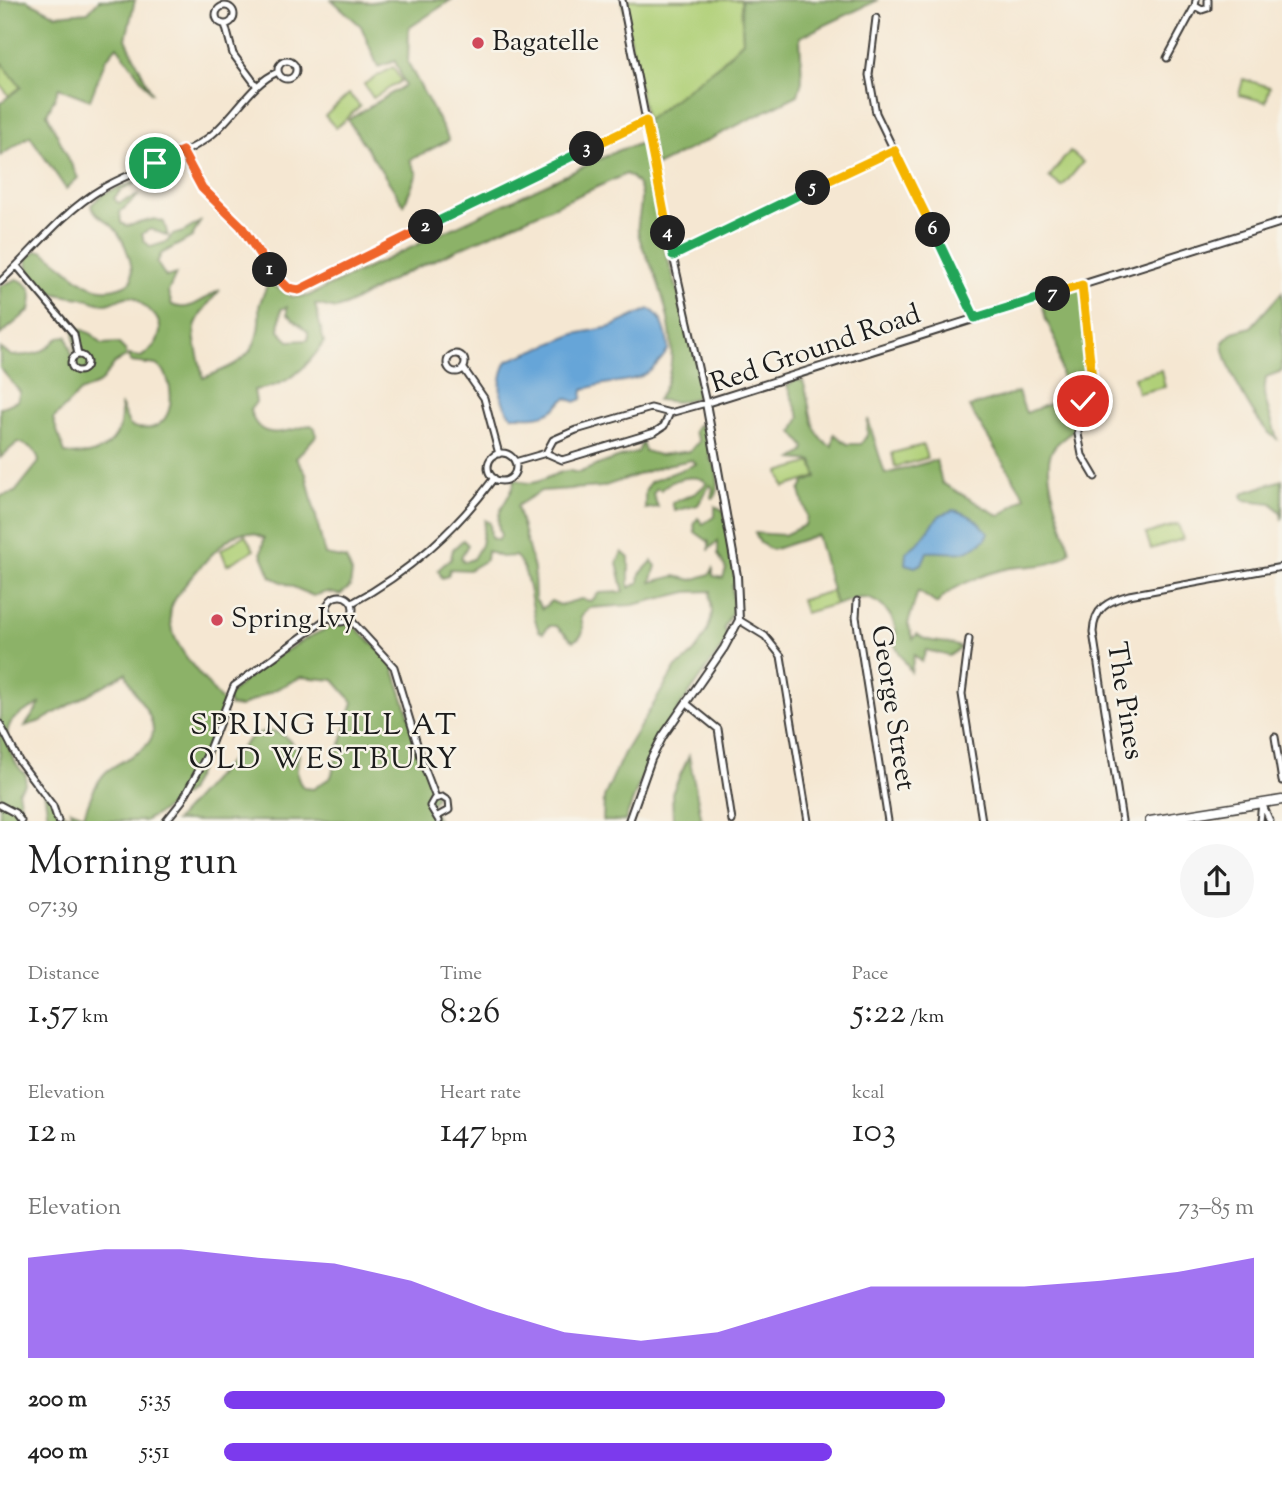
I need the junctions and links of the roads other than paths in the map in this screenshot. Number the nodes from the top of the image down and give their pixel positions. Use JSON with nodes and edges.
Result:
{"nodes":[{"id":1,"x":622,"y":0,"type":"edge"},
{"id":2,"x":1208,"y":0,"type":"edge"},
{"id":3,"x":1196,"y":3,"type":"edge"},
{"id":4,"x":876,"y":18,"type":"dead end"},
{"id":5,"x":225,"y":24,"type":"dead end"},
{"id":6,"x":1167,"y":58,"type":"dead end"},
{"id":7,"x":278,"y":72,"type":"dead end"},
{"id":8,"x":256,"y":85,"type":"junction"},
{"id":9,"x":646,"y":121,"type":"junction"},
{"id":10,"x":894,"y":150,"type":"junction"},
{"id":11,"x":182,"y":151,"type":"junction"},
{"id":12,"x":1282,"y":222,"type":"edge"},
{"id":13,"x":673,"y":256,"type":"junction"},
{"id":14,"x":17,"y":266,"type":"junction"},
{"id":15,"x":0,"y":282,"type":"edge"},
{"id":16,"x":1082,"y":285,"type":"junction"},
{"id":17,"x":975,"y":318,"type":"junction"},
{"id":18,"x":78,"y":355,"type":"dead end"},
{"id":19,"x":464,"y":369,"type":"dead end"},
{"id":20,"x":706,"y":403,"type":"junction"},
{"id":21,"x":670,"y":413,"type":"junction"},
{"id":22,"x":546,"y":453,"type":"junction"},
{"id":23,"x":499,"y":454,"type":"junction"},
{"id":24,"x":515,"y":462,"type":"junction"},
{"id":25,"x":1095,"y":477,"type":"dead end"},
{"id":26,"x":494,"y":478,"type":"junction"},
{"id":27,"x":1282,"y":566,"type":"edge"},
{"id":28,"x":857,"y":601,"type":"dead end"},
{"id":29,"x":352,"y":603,"type":"junction"},
{"id":30,"x":330,"y":617,"type":"junction"},
{"id":31,"x":349,"y":618,"type":"junction"},
{"id":32,"x":739,"y":620,"type":"junction"},
{"id":33,"x":970,"y":639,"type":"dead end"},
{"id":34,"x":686,"y":703,"type":"junction"},
{"id":35,"x":0,"y":724,"type":"edge"},
{"id":36,"x":1275,"y":737,"type":"dead end"},
{"id":37,"x":1282,"y":781,"type":"edge"},
{"id":38,"x":436,"y":797,"type":"junction"},
{"id":39,"x":1282,"y":800,"type":"edge"},
{"id":40,"x":1262,"y":803,"type":"junction"},
{"id":41,"x":0,"y":805,"type":"edge"},
{"id":42,"x":439,"y":818,"type":"edge"},
{"id":43,"x":21,"y":821,"type":"edge"},
{"id":44,"x":58,"y":821,"type":"edge"},
{"id":45,"x":166,"y":821,"type":"edge"},
{"id":46,"x":629,"y":821,"type":"edge"},
{"id":47,"x":732,"y":821,"type":"edge"},
{"id":48,"x":808,"y":821,"type":"edge"},
{"id":49,"x":888,"y":821,"type":"edge"},
{"id":50,"x":982,"y":821,"type":"edge"},
{"id":51,"x":1122,"y":821,"type":"edge"},
{"id":52,"x":1150,"y":821,"type":"edge"},
{"id":53,"x":1260,"y":821,"type":"edge"},
{"id":54,"x":1270,"y":821,"type":"edge"}],
"edges":[{"from":1,"to":9,"type":"street"},
{"from":2,"to":3,"type":"street"},
{"from":3,"to":6,"type":"street"},
{"from":4,"to":10,"type":"street"},
{"from":5,"to":8,"type":"street"},
{"from":7,"to":8,"type":"street"},
{"from":8,"to":11,"type":"street"},
{"from":9,"to":11,"type":"street"},
{"from":9,"to":13,"type":"street"},
{"from":10,"to":13,"type":"street"},
{"from":10,"to":17,"type":"street"},
{"from":11,"to":14,"type":"street"},
{"from":12,"to":16,"type":"street","name":"Red Ground Road"},
{"from":13,"to":20,"type":"street"},
{"from":14,"to":15,"type":"street"},
{"from":14,"to":18,"type":"street"},
{"from":16,"to":17,"type":"street","name":"Red Ground Road"},
{"from":16,"to":25,"type":"street"},
{"from":17,"to":20,"type":"street","name":"Red Ground Road"},
{"from":19,"to":23,"type":"street"},
{"from":20,"to":21,"type":"street"},
{"from":20,"to":32,"type":"street","name":"Red Ground Road"},
{"from":21,"to":22,"type":"street"},
{"from":21,"to":22,"type":"street"},
{"from":22,"to":24,"type":"street"},
{"from":23,"to":24,"type":"street"},
{"from":23,"to":26,"type":"street"},
{"from":24,"to":26,"type":"street"},
{"from":26,"to":29,"type":"street"},
{"from":27,"to":51,"type":"street","name":"The Pines"},
{"from":28,"to":49,"type":"street","name":"George Street"},
{"from":29,"to":30,"type":"street"},
{"from":29,"to":31,"type":"street"},
{"from":30,"to":31,"type":"street"},
{"from":30,"to":45,"type":"street"},
{"from":31,"to":38,"type":"street"},
{"from":32,"to":34,"type":"street"},
{"from":32,"to":48,"type":"street"},
{"from":33,"to":50,"type":"street"},
{"from":34,"to":46,"type":"street"},
{"from":34,"to":47,"type":"street"},
{"from":35,"to":44,"type":"street"},
{"from":36,"to":37,"type":"street"},
{"from":38,"to":42,"type":"street"},
{"from":38,"to":42,"type":"street"},
{"from":39,"to":40,"type":"main road"},
{"from":40,"to":52,"type":"main road"},
{"from":40,"to":53,"type":"street"},
{"from":40,"to":54,"type":"street"},
{"from":41,"to":43,"type":"street"}]}
